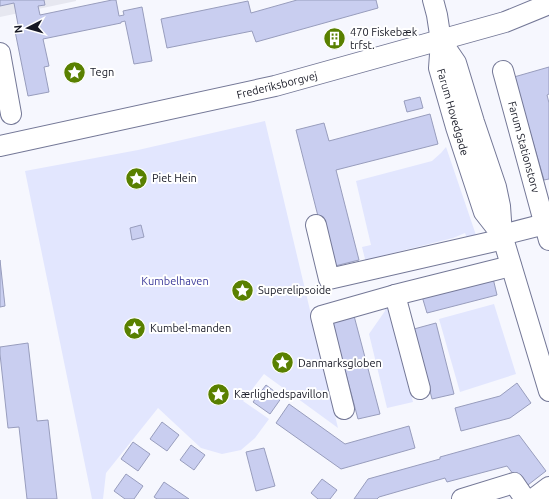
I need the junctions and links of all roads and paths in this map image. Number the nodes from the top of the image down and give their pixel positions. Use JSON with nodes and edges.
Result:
{"nodes":[{"id":1,"x":433,"y":0,"type":"edge"},
{"id":2,"x":549,"y":4,"type":"edge"},
{"id":3,"x":442,"y":41,"type":"junction"},
{"id":4,"x":1,"y":65,"type":"edge"},
{"id":5,"x":503,"y":71,"type":"dead end"},
{"id":6,"x":11,"y":114,"type":"dead end"},
{"id":7,"x":0,"y":146,"type":"edge"},
{"id":8,"x":316,"y":225,"type":"dead end"},
{"id":9,"x":547,"y":232,"type":"edge"},
{"id":10,"x":503,"y":237,"type":"junction"},
{"id":11,"x":511,"y":266,"type":"junction"},
{"id":12,"x":395,"y":295,"type":"junction"},
{"id":13,"x":420,"y":389,"type":"dead end"},
{"id":14,"x":549,"y":391,"type":"edge"},
{"id":15,"x":344,"y":409,"type":"dead end"},
{"id":16,"x":549,"y":487,"type":"edge"},
{"id":17,"x":462,"y":499,"type":"edge"},
{"id":18,"x":525,"y":499,"type":"edge"},
{"id":19,"x":533,"y":499,"type":"edge"}],
"edges":[{"from":1,"to":3,"type":"street"},
{"from":2,"to":3,"type":"street","name":"Frederiksborgvej"},
{"from":3,"to":7,"type":"street","name":"Frederiksborgvej"},
{"from":3,"to":10,"type":"street","name":"Farum Hovedgade"},
{"from":4,"to":6,"type":"street"},
{"from":5,"to":9,"type":"street","name":"Farum Stationstorv"},
{"from":8,"to":10,"type":"street"},
{"from":9,"to":10,"type":"street","name":"Farum Stationstorv"},
{"from":10,"to":11,"type":"street","name":"Farum Hovedgade"},
{"from":11,"to":12,"type":"street"},
{"from":11,"to":14,"type":"street","name":"Farum Hovedgade"},
{"from":12,"to":13,"type":"street"},
{"from":12,"to":15,"type":"street"},
{"from":16,"to":19,"type":"street"},
{"from":17,"to":18,"type":"street"}]}
